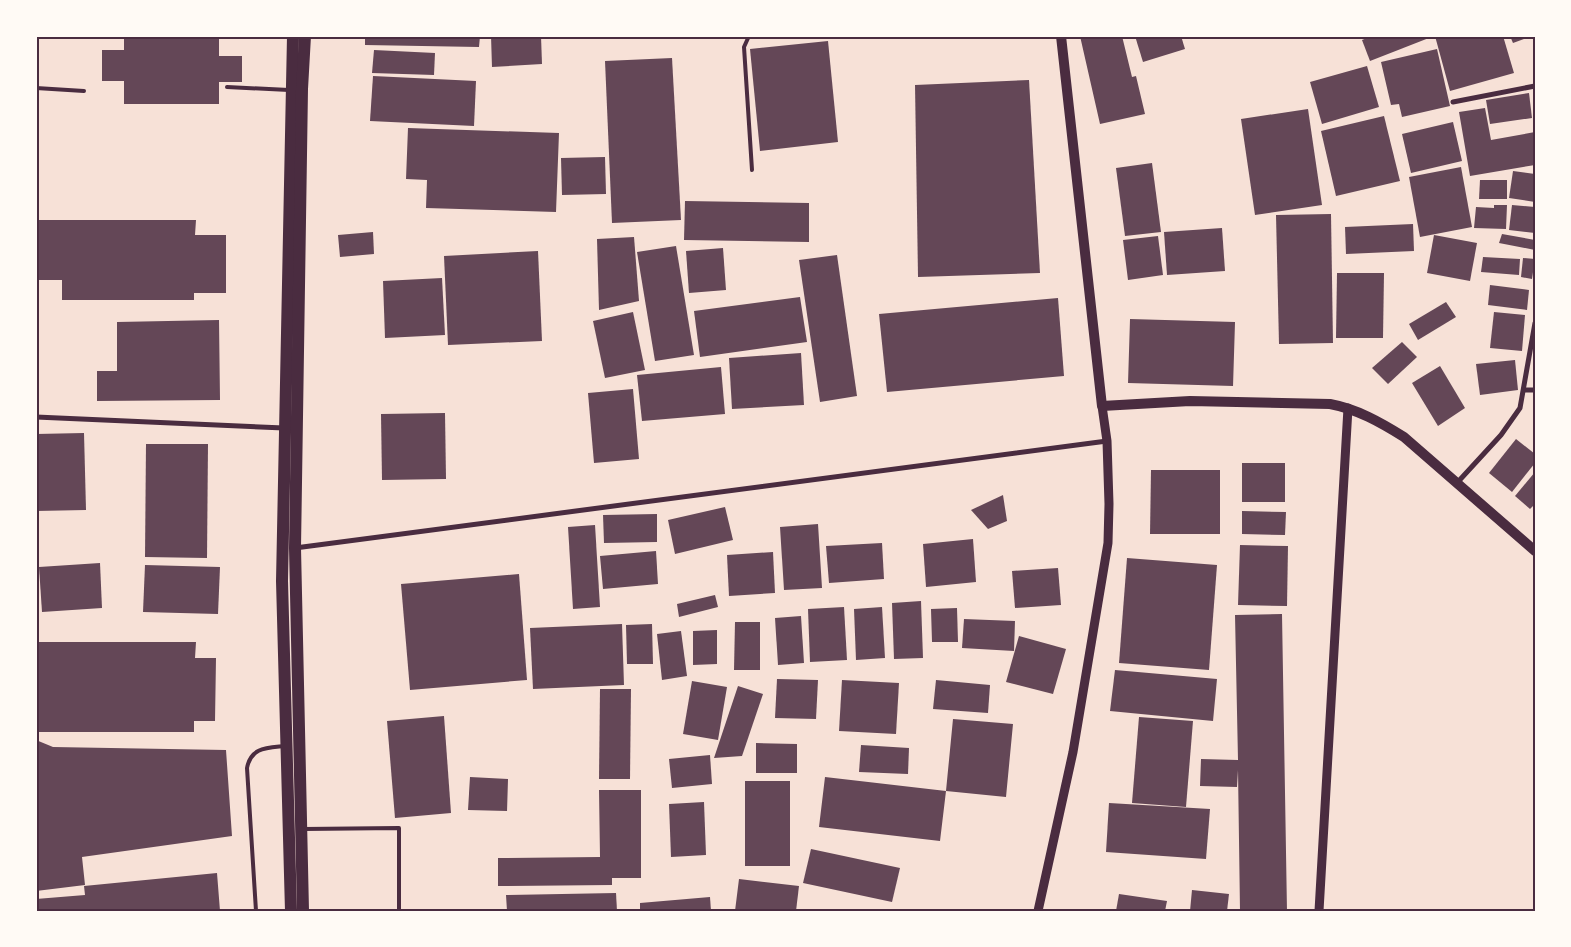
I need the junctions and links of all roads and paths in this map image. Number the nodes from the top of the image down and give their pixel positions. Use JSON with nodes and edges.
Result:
{"nodes":[{"id":1,"x":294,"y":36,"type":"edge"},
{"id":2,"x":305,"y":36,"type":"edge"},
{"id":3,"x":749,"y":36,"type":"edge"},
{"id":4,"x":1061,"y":36,"type":"edge"},
{"id":5,"x":1535,"y":86,"type":"edge"},
{"id":6,"x":227,"y":87,"type":"dead end"},
{"id":7,"x":36,"y":88,"type":"edge"},
{"id":8,"x":292,"y":90,"type":"junction"},
{"id":9,"x":84,"y":91,"type":"dead end"},
{"id":10,"x":1452,"y":102,"type":"dead end"},
{"id":11,"x":752,"y":170,"type":"dead end"},
{"id":12,"x":1535,"y":323,"type":"edge"},
{"id":13,"x":1524,"y":390,"type":"junction"},
{"id":14,"x":1535,"y":390,"type":"edge"},
{"id":15,"x":1102,"y":406,"type":"junction"},
{"id":16,"x":1348,"y":408,"type":"junction"},
{"id":17,"x":36,"y":417,"type":"edge"},
{"id":18,"x":285,"y":428,"type":"junction"},
{"id":19,"x":1106,"y":441,"type":"junction"},
{"id":20,"x":1456,"y":485,"type":"junction"},
{"id":21,"x":295,"y":548,"type":"junction"},
{"id":22,"x":1535,"y":551,"type":"edge"},
{"id":23,"x":287,"y":746,"type":"junction"},
{"id":24,"x":301,"y":829,"type":"junction"},
{"id":25,"x":256,"y":911,"type":"edge"},
{"id":26,"x":291,"y":911,"type":"edge"},
{"id":27,"x":303,"y":911,"type":"edge"},
{"id":28,"x":399,"y":911,"type":"edge"},
{"id":29,"x":1038,"y":911,"type":"edge"},
{"id":30,"x":1319,"y":911,"type":"edge"}],
"edges":[{"from":1,"to":8,"type":"main road"},
{"from":2,"to":21,"type":"main road"},
{"from":3,"to":11,"type":"lane"},
{"from":4,"to":15,"type":"main road"},
{"from":5,"to":10,"type":"street"},
{"from":6,"to":8,"type":"lane"},
{"from":7,"to":9,"type":"lane"},
{"from":8,"to":18,"type":"main road"},
{"from":12,"to":13,"type":"street"},
{"from":13,"to":14,"type":"street"},
{"from":13,"to":20,"type":"street"},
{"from":15,"to":16,"type":"main road"},
{"from":15,"to":19,"type":"street"},
{"from":16,"to":20,"type":"main road"},
{"from":16,"to":30,"type":"street"},
{"from":17,"to":18,"type":"street"},
{"from":18,"to":23,"type":"main road"},
{"from":19,"to":21,"type":"street"},
{"from":19,"to":29,"type":"street"},
{"from":20,"to":22,"type":"main road"},
{"from":21,"to":24,"type":"main road"},
{"from":23,"to":25,"type":"lane"},
{"from":23,"to":26,"type":"main road"},
{"from":24,"to":27,"type":"main road"},
{"from":24,"to":28,"type":"lane"}]}
